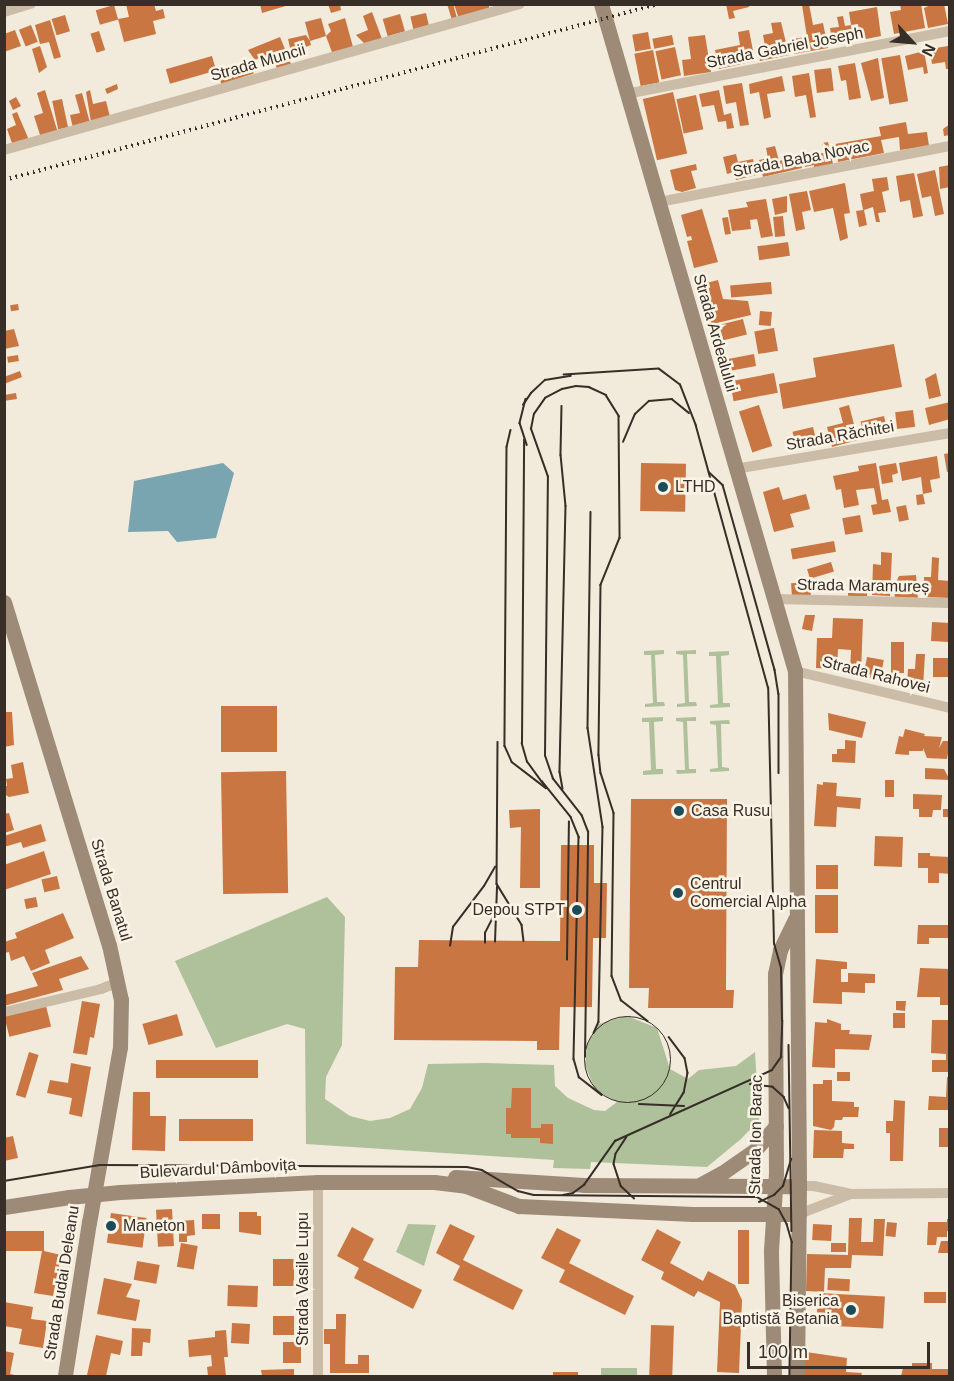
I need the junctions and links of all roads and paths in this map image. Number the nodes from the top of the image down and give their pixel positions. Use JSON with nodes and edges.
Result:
{"nodes":[{"id":1,"x":31,"y":4,"type":"edge"},
{"id":2,"x":520,"y":4,"type":"edge"},
{"id":3,"x":601,"y":4,"type":"edge"},
{"id":4,"x":4,"y":12,"type":"edge"},
{"id":5,"x":950,"y":31,"type":"edge"},
{"id":6,"x":626,"y":94,"type":"junction"},
{"id":7,"x":950,"y":146,"type":"edge"},
{"id":8,"x":4,"y":150,"type":"edge"},
{"id":9,"x":659,"y":202,"type":"junction"},
{"id":10,"x":950,"y":433,"type":"edge"},
{"id":11,"x":735,"y":469,"type":"junction"},
{"id":12,"x":775,"y":599,"type":"junction"},
{"id":13,"x":4,"y":602,"type":"edge"},
{"id":14,"x":950,"y":603,"type":"edge"},
{"id":15,"x":795,"y":671,"type":"junction"},
{"id":16,"x":950,"y":708,"type":"edge"},
{"id":17,"x":798,"y":899,"type":"junction"},
{"id":18,"x":118,"y":982,"type":"junction"},
{"id":19,"x":4,"y":1012,"type":"edge"},
{"id":20,"x":776,"y":1126,"type":"junction"},
{"id":21,"x":318,"y":1182,"type":"junction"},
{"id":22,"x":434,"y":1182,"type":"junction"},
{"id":23,"x":698,"y":1185,"type":"junction"},
{"id":24,"x":774,"y":1186,"type":"junction"},
{"id":25,"x":799,"y":1186,"type":"junction"},
{"id":26,"x":950,"y":1193,"type":"edge"},
{"id":27,"x":94,"y":1194,"type":"junction"},
{"id":28,"x":851,"y":1194,"type":"junction"},
{"id":29,"x":4,"y":1207,"type":"edge"},
{"id":30,"x":772,"y":1214,"type":"junction"},
{"id":31,"x":799,"y":1214,"type":"junction"},
{"id":32,"x":65,"y":1377,"type":"edge"},
{"id":33,"x":318,"y":1377,"type":"edge"},
{"id":34,"x":774,"y":1377,"type":"edge"},
{"id":35,"x":797,"y":1377,"type":"edge"}],
"edges":[{"from":1,"to":4,"type":"street"},
{"from":2,"to":8,"type":"street","name":"Strada Muncii"},
{"from":3,"to":6,"type":"street","name":"Strada Ardealului"},
{"from":5,"to":6,"type":"street","name":"Strada Gabriel Joseph"},
{"from":6,"to":9,"type":"street","name":"Strada Ardealului"},
{"from":7,"to":9,"type":"street","name":"Strada Baba Novac"},
{"from":9,"to":11,"type":"street","name":"Strada Ardealului"},
{"from":10,"to":11,"type":"street","name":"Strada Răchitei"},
{"from":11,"to":12,"type":"street","name":"Strada Ardealului"},
{"from":12,"to":14,"type":"street","name":"Strada Maramureș"},
{"from":12,"to":15,"type":"street","name":"Strada Ardealului"},
{"from":13,"to":18,"type":"street","name":"Strada Banatul"},
{"from":15,"to":16,"type":"street","name":"Strada Rahovei"},
{"from":15,"to":17,"type":"street","name":"Strada Ion Barac"},
{"from":17,"to":20,"type":"street","name":"Strada Ion Barac"},
{"from":17,"to":25,"type":"street","name":"Strada Ion Barac"},
{"from":18,"to":19,"type":"street"},
{"from":18,"to":27,"type":"street","name":"Strada Banatul"},
{"from":20,"to":23,"type":"street"},
{"from":20,"to":24,"type":"street","name":"Strada Ion Barac"},
{"from":21,"to":22,"type":"street","name":"Bulevardul Dâmbovița"},
{"from":21,"to":27,"type":"street","name":"Bulevardul Dâmbovița"},
{"from":21,"to":33,"type":"street","name":"Strada Vasile Lupu"},
{"from":22,"to":23,"type":"street","name":"Bulevardul Dâmbovița"},
{"from":22,"to":30,"type":"street","name":"Bulevardul Dâmbovița"},
{"from":23,"to":24,"type":"street","name":"Bulevardul Dâmbovița"},
{"from":24,"to":25,"type":"street","name":"Bulevardul Dâmbovița"},
{"from":24,"to":30,"type":"street","name":"Strada Ion Barac"},
{"from":25,"to":28,"type":"street","name":"Bulevardul Dâmbovița"},
{"from":25,"to":31,"type":"street","name":"Strada Ion Barac"},
{"from":26,"to":28,"type":"street","name":"Bulevardul Dâmbovița"},
{"from":27,"to":29,"type":"street","name":"Bulevardul Dâmbovița"},
{"from":27,"to":32,"type":"street","name":"Strada Budai Deleanu"},
{"from":28,"to":31,"type":"street","name":"Bulevardul Dâmbovița"},
{"from":30,"to":31,"type":"street","name":"Bulevardul Dâmbovița"},
{"from":30,"to":34,"type":"street","name":"Strada Ion Barac"},
{"from":31,"to":35,"type":"street","name":"Strada Ion Barac"}]}
